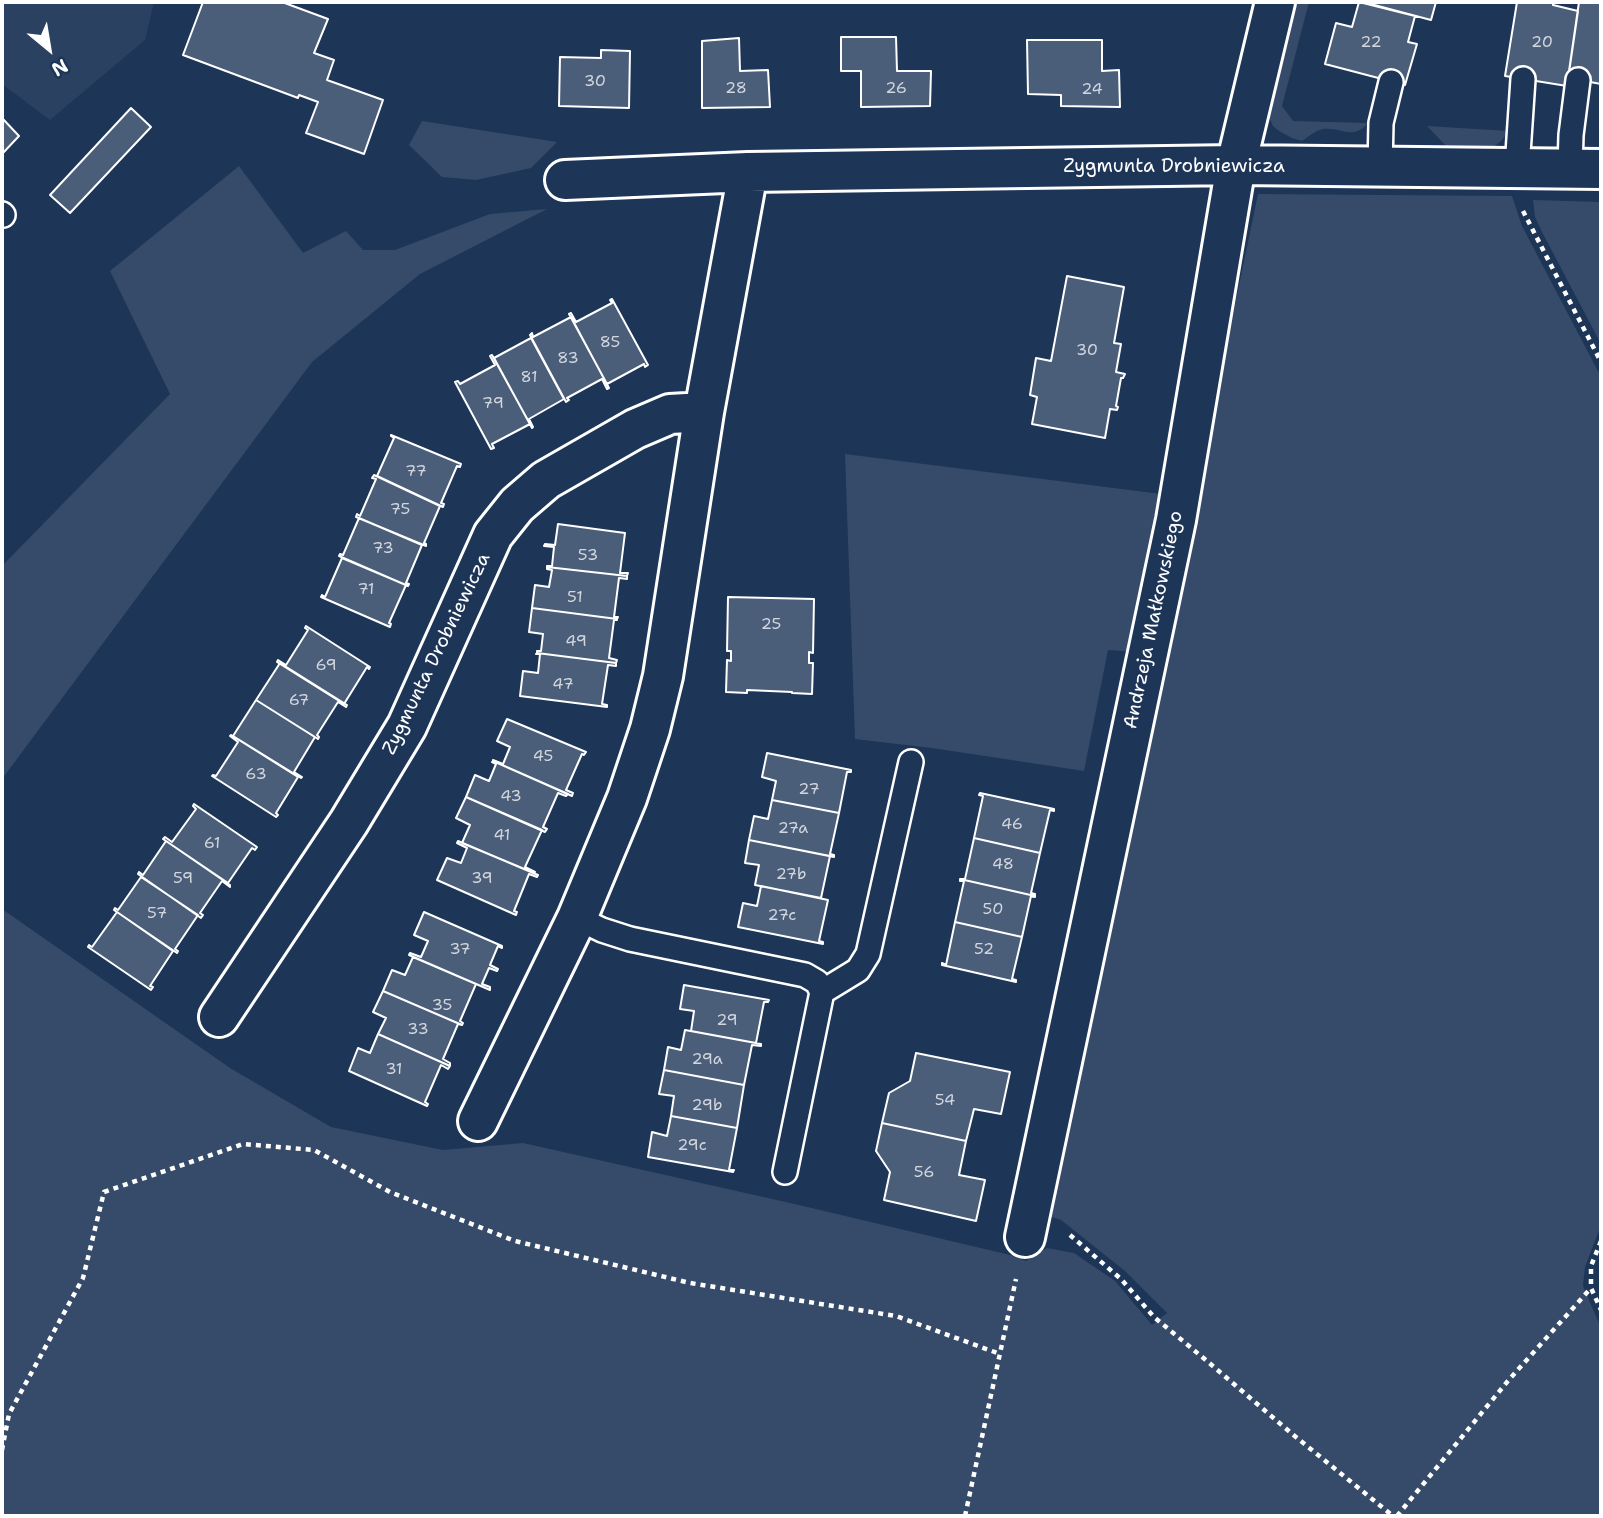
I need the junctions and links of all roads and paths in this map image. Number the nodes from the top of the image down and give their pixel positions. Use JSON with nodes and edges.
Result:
{"nodes":[{"id":1,"x":1275,"y":2,"type":"edge"},
{"id":2,"x":1523,"y":79,"type":"dead end"},
{"id":3,"x":1577,"y":80,"type":"dead end"},
{"id":4,"x":1391,"y":82,"type":"dead end"},
{"id":5,"x":1236,"y":165,"type":"junction"},
{"id":6,"x":1380,"y":167,"type":"junction"},
{"id":7,"x":1517,"y":169,"type":"junction"},
{"id":8,"x":1586,"y":169,"type":"edge"},
{"id":9,"x":748,"y":172,"type":"junction"},
{"id":10,"x":565,"y":180,"type":"dead end"},
{"id":11,"x":1601,"y":362,"type":"edge"},
{"id":12,"x":704,"y":412,"type":"junction"},
{"id":13,"x":911,"y":762,"type":"dead end"},
{"id":14,"x":577,"y":918,"type":"junction"},
{"id":15,"x":822,"y":992,"type":"junction"},
{"id":16,"x":219,"y":1017,"type":"dead end"},
{"id":17,"x":478,"y":1121,"type":"dead end"},
{"id":18,"x":785,"y":1172,"type":"dead end"},
{"id":19,"x":1027,"y":1229,"type":"junction"},
{"id":20,"x":1601,"y":1241,"type":"edge"},
{"id":21,"x":1591,"y":1288,"type":"junction"},
{"id":22,"x":1601,"y":1310,"type":"edge"},
{"id":23,"x":1000,"y":1354,"type":"junction"},
{"id":24,"x":2,"y":1450,"type":"edge"},
{"id":25,"x":965,"y":1516,"type":"edge"},
{"id":26,"x":1395,"y":1516,"type":"edge"}],
"edges":[{"from":1,"to":5,"type":"street","name":"Andrzeja Małkowskiego"},
{"from":2,"to":7,"type":"lane"},
{"from":3,"to":8,"type":"lane"},
{"from":4,"to":6,"type":"lane"},
{"from":5,"to":6,"type":"street","name":"Zygmunta Drobniewicza"},
{"from":5,"to":9,"type":"street","name":"Zygmunta Drobniewicza"},
{"from":5,"to":19,"type":"street","name":"Andrzeja Małkowskiego"},
{"from":6,"to":7,"type":"street","name":"Zygmunta Drobniewicza"},
{"from":7,"to":8,"type":"street","name":"Zygmunta Drobniewicza"},
{"from":7,"to":11,"type":"path"},
{"from":9,"to":10,"type":"street","name":"Zygmunta Drobniewicza"},
{"from":9,"to":12,"type":"street"},
{"from":12,"to":14,"type":"street"},
{"from":12,"to":16,"type":"street","name":"Zygmunta Drobniewicza"},
{"from":13,"to":15,"type":"lane"},
{"from":14,"to":15,"type":"lane"},
{"from":14,"to":17,"type":"street"},
{"from":15,"to":18,"type":"lane"},
{"from":19,"to":23,"type":"path"},
{"from":19,"to":26,"type":"path"},
{"from":20,"to":21,"type":"path"},
{"from":21,"to":22,"type":"path"},
{"from":21,"to":26,"type":"path"},
{"from":23,"to":24,"type":"path"},
{"from":23,"to":25,"type":"path"}]}
